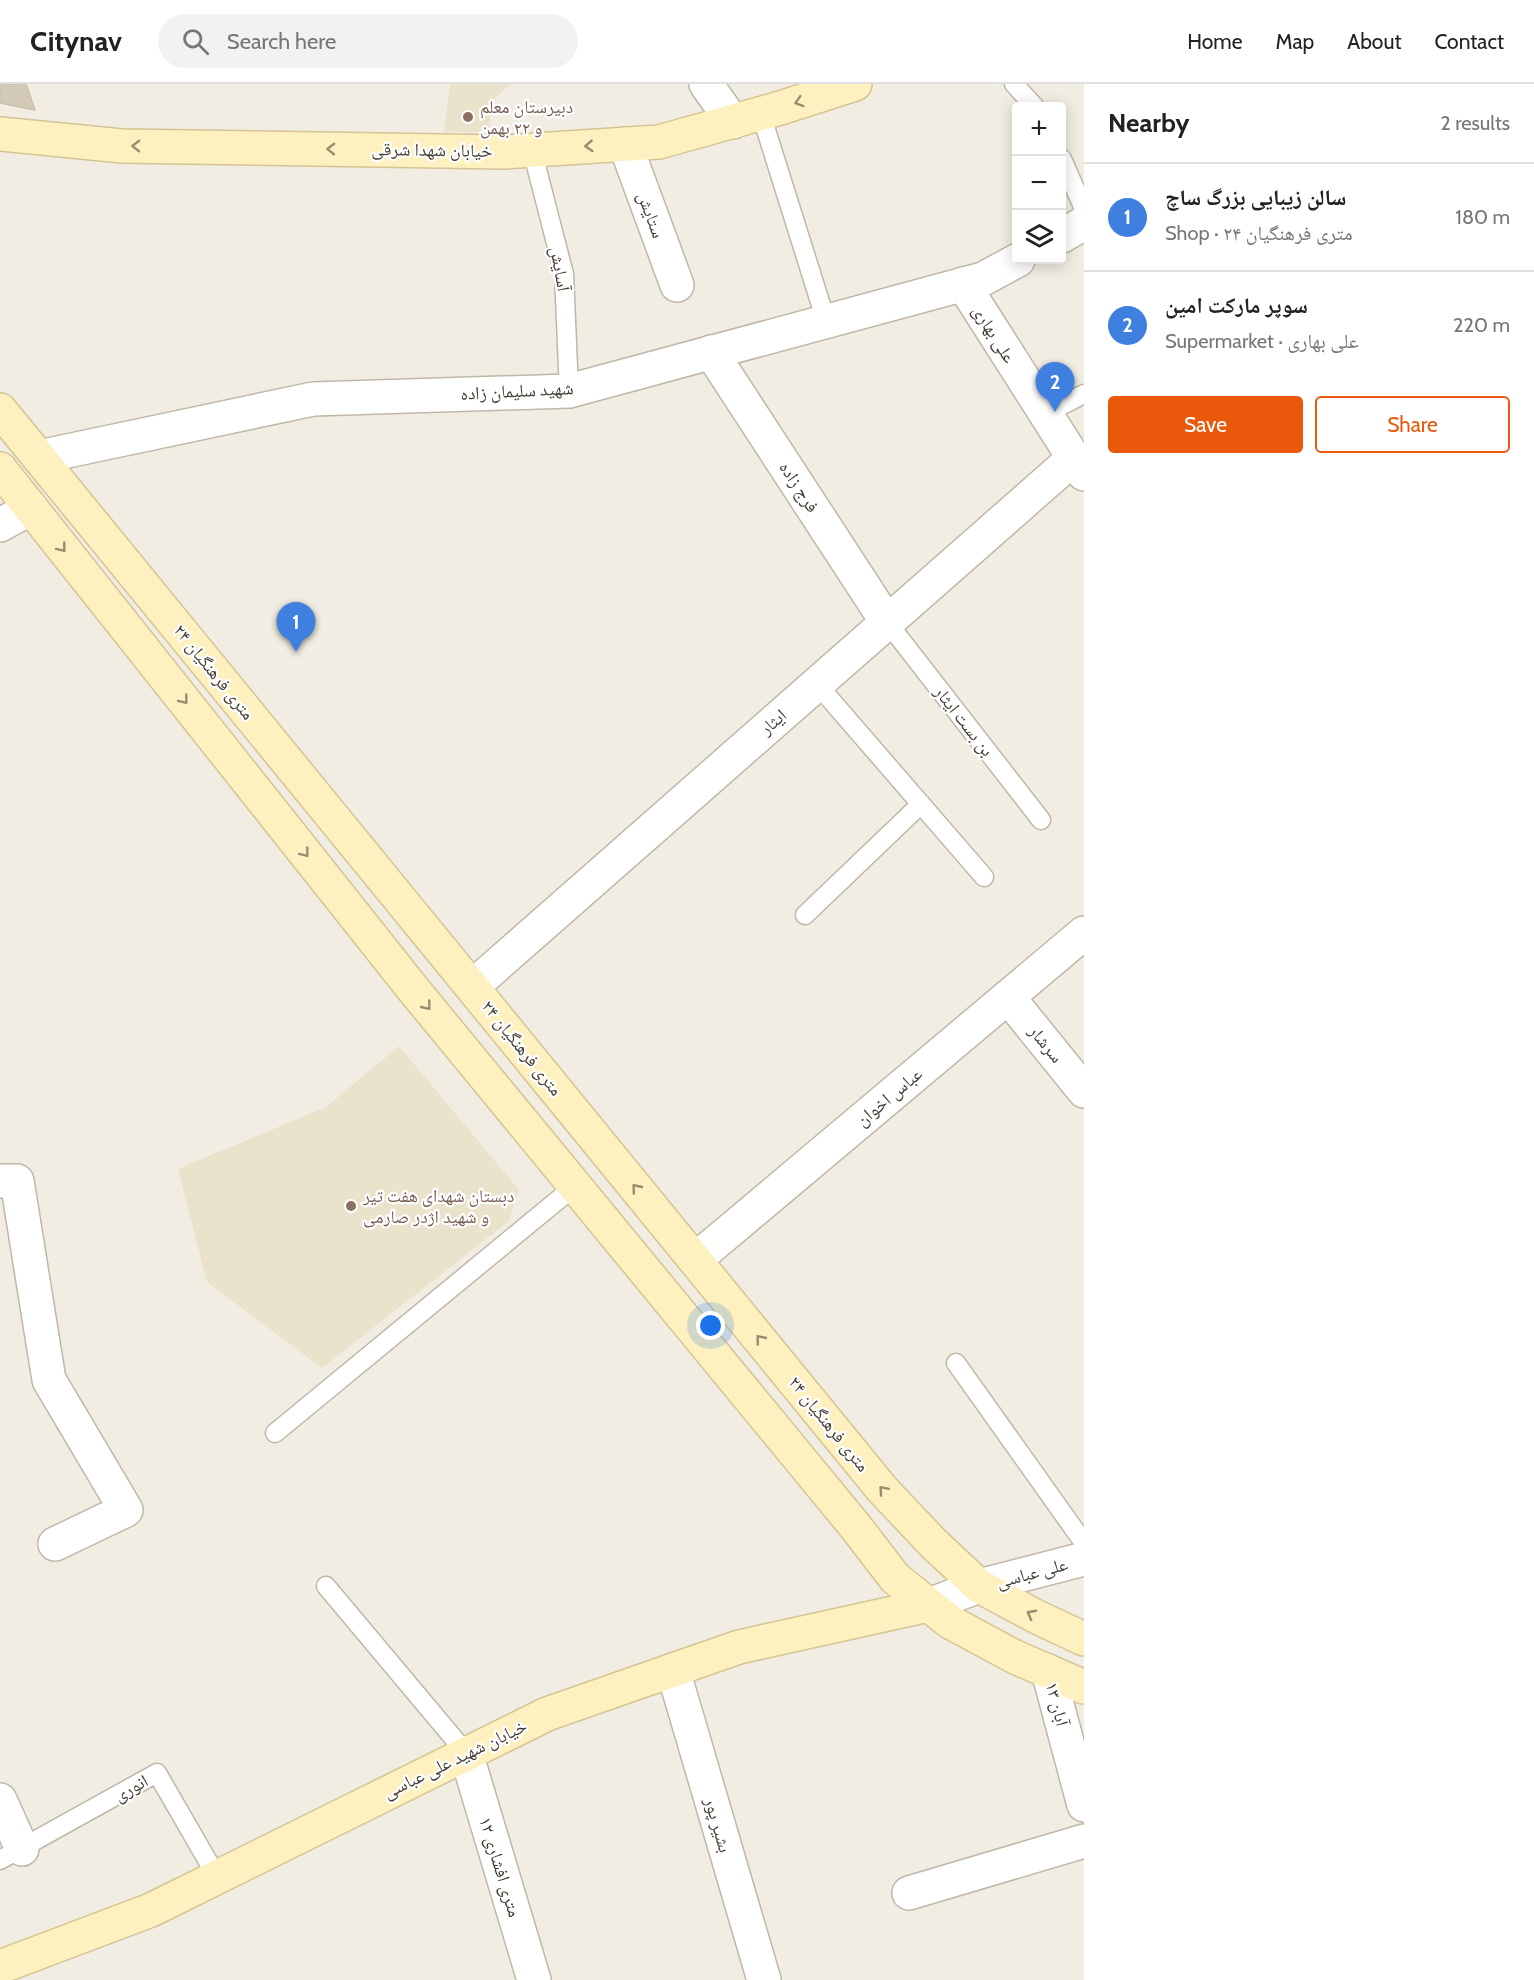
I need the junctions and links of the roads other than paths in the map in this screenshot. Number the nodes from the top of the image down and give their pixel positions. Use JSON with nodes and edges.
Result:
{"nodes":[{"id":1,"x":706,"y":84,"type":"edge"},
{"id":2,"x":855,"y":84,"type":"edge"},
{"id":3,"x":1014,"y":84,"type":"edge"},
{"id":4,"x":1030,"y":102,"type":"edge"},
{"id":5,"x":747,"y":118,"type":"junction"},
{"id":6,"x":0,"y":134,"type":"edge"},
{"id":7,"x":625,"y":144,"type":"junction"},
{"id":8,"x":532,"y":150,"type":"junction"},
{"id":9,"x":1066,"y":168,"type":"edge"},
{"id":10,"x":1084,"y":209,"type":"edge"},
{"id":11,"x":1084,"y":224,"type":"edge"},
{"id":12,"x":1066,"y":234,"type":"edge"},
{"id":13,"x":1012,"y":263,"type":"edge"},
{"id":14,"x":963,"y":284,"type":"junction"},
{"id":15,"x":677,"y":285,"type":"dead end"},
{"id":16,"x":826,"y":321,"type":"junction"},
{"id":17,"x":711,"y":352,"type":"junction"},
{"id":18,"x":569,"y":391,"type":"junction"},
{"id":19,"x":1084,"y":394,"type":"edge"},
{"id":20,"x":0,"y":410,"type":"edge"},
{"id":21,"x":1045,"y":414,"type":"junction"},
{"id":22,"x":39,"y":457,"type":"junction"},
{"id":23,"x":1079,"y":466,"type":"edge"},
{"id":24,"x":0,"y":469,"type":"edge"},
{"id":25,"x":31,"y":508,"type":"junction"},
{"id":26,"x":0,"y":525,"type":"edge"},
{"id":27,"x":887,"y":622,"type":"junction"},
{"id":28,"x":817,"y":684,"type":"junction"},
{"id":29,"x":921,"y":804,"type":"junction"},
{"id":30,"x":1041,"y":820,"type":"dead end"},
{"id":31,"x":984,"y":877,"type":"dead end"},
{"id":32,"x":805,"y":915,"type":"dead end"},
{"id":33,"x":1084,"y":933,"type":"edge"},
{"id":34,"x":472,"y":987,"type":"junction"},
{"id":35,"x":1008,"y":997,"type":"junction"},
{"id":36,"x":1084,"y":1091,"type":"edge"},
{"id":37,"x":0,"y":1182,"type":"edge"},
{"id":38,"x":575,"y":1186,"type":"junction"},
{"id":39,"x":695,"y":1260,"type":"junction"},
{"id":40,"x":659,"y":1287,"type":"junction"},
{"id":41,"x":956,"y":1363,"type":"dead end"},
{"id":42,"x":275,"y":1433,"type":"dead end"},
{"id":43,"x":1084,"y":1543,"type":"edge"},
{"id":44,"x":55,"y":1544,"type":"dead end"},
{"id":45,"x":1084,"y":1559,"type":"edge"},
{"id":46,"x":326,"y":1586,"type":"dead end"},
{"id":47,"x":979,"y":1586,"type":"junction"},
{"id":48,"x":929,"y":1605,"type":"junction"},
{"id":49,"x":1084,"y":1639,"type":"edge"},
{"id":50,"x":672,"y":1670,"type":"junction"},
{"id":51,"x":1048,"y":1671,"type":"junction"},
{"id":52,"x":1084,"y":1687,"type":"edge"},
{"id":53,"x":466,"y":1754,"type":"junction"},
{"id":54,"x":0,"y":1800,"type":"edge"},
{"id":55,"x":1084,"y":1806,"type":"edge"},
{"id":56,"x":1084,"y":1841,"type":"edge"},
{"id":57,"x":11,"y":1854,"type":"edge"},
{"id":58,"x":217,"y":1877,"type":"junction"},
{"id":59,"x":909,"y":1893,"type":"dead end"},
{"id":60,"x":0,"y":1967,"type":"edge"},
{"id":61,"x":534,"y":1980,"type":"edge"},
{"id":62,"x":764,"y":1980,"type":"edge"}],
"edges":[{"from":1,"to":5,"type":"street"},
{"from":2,"to":5,"type":"main road","name":"خیابان شهدا شرقی","one_way":true},
{"from":3,"to":4,"type":"lane"},
{"from":5,"to":7,"type":"main road","name":"خیابان شهدا شرقی"},
{"from":5,"to":16,"type":"lane"},
{"from":8,"to":6,"type":"main road","name":"خیابان شهدا شرقی","one_way":true},
{"from":7,"to":8,"type":"main road","name":"خیابان شهدا شرقی","one_way":true},
{"from":7,"to":15,"type":"street","name":"ستایش"},
{"from":8,"to":18,"type":"lane","name":"آسایش"},
{"from":9,"to":10,"type":"lane"},
{"from":11,"to":12,"type":"street"},
{"from":13,"to":14,"type":"street","name":"شهید سلیمان زاده"},
{"from":14,"to":16,"type":"street","name":"شهید سلیمان زاده"},
{"from":14,"to":21,"type":"street","name":"علی بهاری"},
{"from":16,"to":17,"type":"street","name":"شهید سلیمان زاده"},
{"from":17,"to":18,"type":"street","name":"شهید سلیمان زاده"},
{"from":17,"to":27,"type":"street","name":"فرج زاده"},
{"from":18,"to":22,"type":"street","name":"شهید سلیمان زاده"},
{"from":19,"to":21,"type":"lane"},
{"from":20,"to":22,"type":"main road","name":"۲۴ متری فرهنگیان"},
{"from":21,"to":23,"type":"street","name":"علی بهاری"},
{"from":22,"to":34,"type":"main road","name":"۲۴ متری فرهنگیان"},
{"from":23,"to":27,"type":"street","name":"ایثار"},
{"from":24,"to":25,"type":"main road"},
{"from":25,"to":26,"type":"street"},
{"from":25,"to":38,"type":"main road","one_way":true},
{"from":27,"to":28,"type":"street","name":"ایثار"},
{"from":27,"to":30,"type":"lane","name":"بن بست ایثار"},
{"from":28,"to":29,"type":"lane"},
{"from":28,"to":34,"type":"street","name":"ایثار"},
{"from":29,"to":31,"type":"lane"},
{"from":29,"to":32,"type":"lane"},
{"from":33,"to":35,"type":"street","name":"عباس اخوان"},
{"from":39,"to":34,"type":"main road","name":"۲۴ متری فرهنگیان","one_way":true},
{"from":35,"to":36,"type":"street","name":"سرشار"},
{"from":35,"to":39,"type":"street","name":"عباس اخوان"},
{"from":37,"to":44,"type":"street"},
{"from":38,"to":40,"type":"main road"},
{"from":38,"to":42,"type":"lane"},
{"from":39,"to":40,"type":"main road"},
{"from":47,"to":39,"type":"main road","name":"۲۴ متری فرهنگیان","one_way":true},
{"from":40,"to":48,"type":"main road"},
{"from":41,"to":43,"type":"lane"},
{"from":45,"to":47,"type":"street","name":"علی عباسی"},
{"from":46,"to":53,"type":"lane"},
{"from":47,"to":48,"type":"street","name":"علی عباسی"},
{"from":49,"to":47,"type":"main road","name":"۲۴ متری فرهنگیان","one_way":true},
{"from":48,"to":50,"type":"main road","name":"خیابان شهید علی عباسی"},
{"from":48,"to":51,"type":"main road"},
{"from":50,"to":53,"type":"main road","name":"خیابان شهید علی عباسی"},
{"from":50,"to":62,"type":"street","name":"بشیر پور"},
{"from":51,"to":52,"type":"main road"},
{"from":51,"to":55,"type":"street","name":"۱۳ آبان"},
{"from":53,"to":58,"type":"main road","name":"خیابان شهید علی عباسی"},
{"from":53,"to":61,"type":"street","name":"۱۲ متری افشاری"},
{"from":54,"to":57,"type":"street"},
{"from":56,"to":59,"type":"street"},
{"from":57,"to":58,"type":"lane","name":"انوری"},
{"from":58,"to":60,"type":"main road","name":"خیابان شهید علی عباسی"}]}
